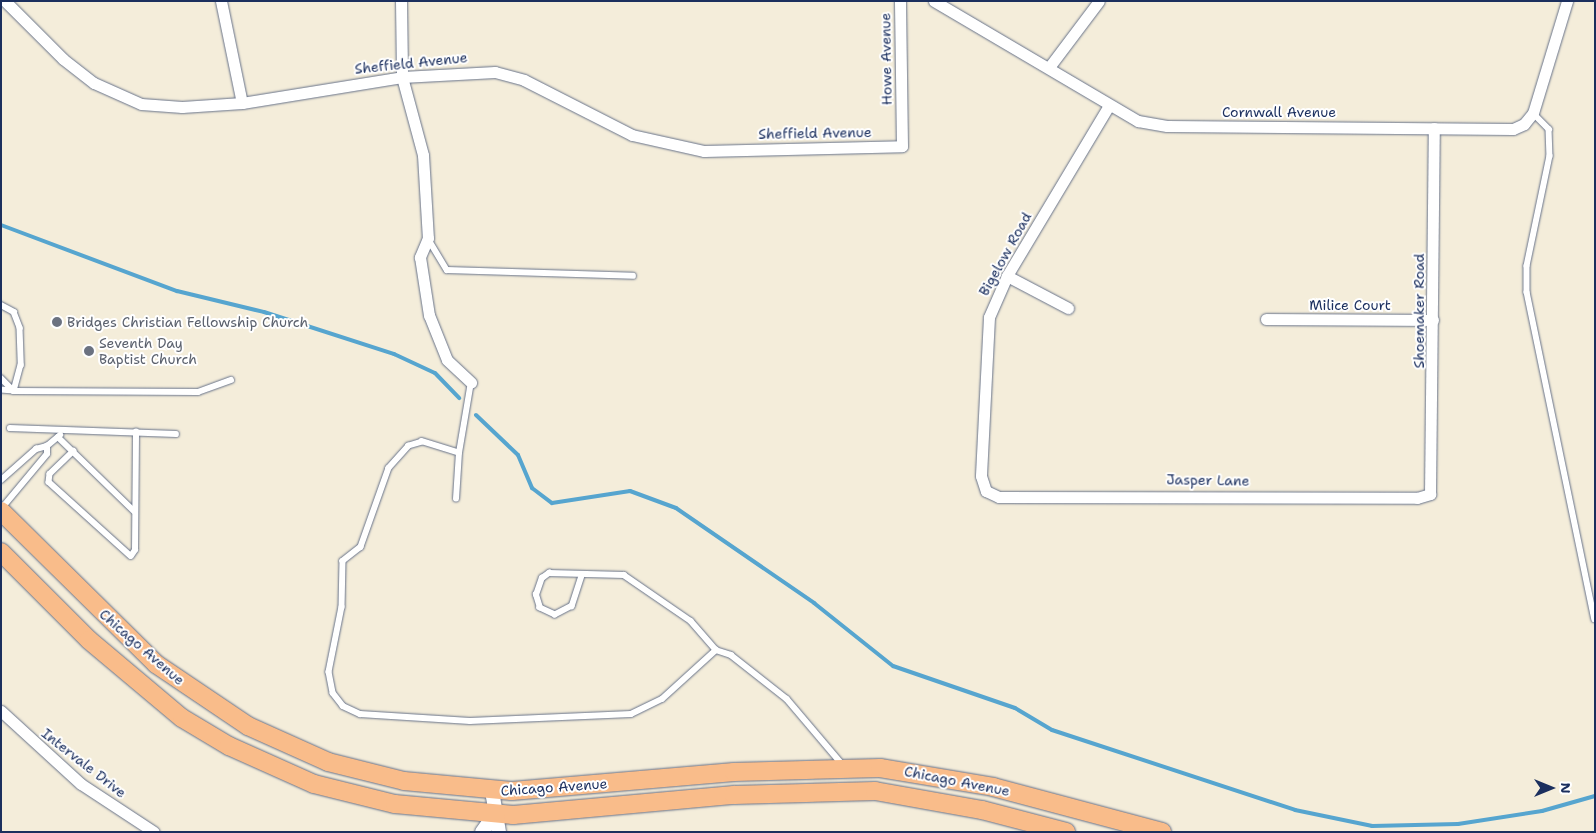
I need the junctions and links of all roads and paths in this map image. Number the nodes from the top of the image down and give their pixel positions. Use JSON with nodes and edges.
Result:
{"nodes":[{"id":1,"x":5,"y":1,"type":"edge"},
{"id":2,"x":221,"y":1,"type":"edge"},
{"id":3,"x":401,"y":1,"type":"edge"},
{"id":4,"x":900,"y":1,"type":"edge"},
{"id":5,"x":934,"y":1,"type":"edge"},
{"id":6,"x":1098,"y":1,"type":"edge"},
{"id":7,"x":1568,"y":1,"type":"edge"},
{"id":8,"x":1050,"y":66,"type":"junction"},
{"id":9,"x":402,"y":77,"type":"junction"},
{"id":10,"x":242,"y":103,"type":"junction"},
{"id":11,"x":1108,"y":107,"type":"junction"},
{"id":12,"x":1533,"y":113,"type":"junction"},
{"id":13,"x":1434,"y":128,"type":"junction"},
{"id":14,"x":902,"y":146,"type":"joint"},
{"id":15,"x":428,"y":238,"type":"junction"},
{"id":16,"x":633,"y":276,"type":"dead end"},
{"id":17,"x":1007,"y":276,"type":"junction"},
{"id":18,"x":1,"y":305,"type":"edge"},
{"id":19,"x":1068,"y":308,"type":"dead end"},
{"id":20,"x":1266,"y":319,"type":"dead end"},
{"id":21,"x":1433,"y":320,"type":"junction"},
{"id":22,"x":1,"y":378,"type":"edge"},
{"id":23,"x":230,"y":380,"type":"dead end"},
{"id":24,"x":471,"y":382,"type":"joint"},
{"id":25,"x":1,"y":390,"type":"edge"},
{"id":26,"x":14,"y":391,"type":"junction"},
{"id":27,"x":10,"y":428,"type":"dead end"},
{"id":28,"x":65,"y":430,"type":"junction"},
{"id":29,"x":136,"y":432,"type":"junction"},
{"id":30,"x":176,"y":434,"type":"dead end"},
{"id":31,"x":58,"y":437,"type":"junction"},
{"id":32,"x":48,"y":446,"type":"junction"},
{"id":33,"x":74,"y":451,"type":"junction"},
{"id":34,"x":459,"y":453,"type":"junction"},
{"id":35,"x":1,"y":480,"type":"edge"},
{"id":36,"x":986,"y":491,"type":"joint"},
{"id":37,"x":1430,"y":494,"type":"joint"},
{"id":38,"x":456,"y":499,"type":"dead end"},
{"id":39,"x":1,"y":510,"type":"edge"},
{"id":40,"x":134,"y":511,"type":"junction"},
{"id":41,"x":1,"y":552,"type":"edge"},
{"id":42,"x":582,"y":576,"type":"junction"},
{"id":43,"x":1595,"y":619,"type":"edge"},
{"id":44,"x":716,"y":650,"type":"junction"},
{"id":45,"x":1,"y":711,"type":"edge"},
{"id":46,"x":844,"y":767,"type":"junction"},
{"id":47,"x":492,"y":791,"type":"junction"},
{"id":48,"x":495,"y":814,"type":"junction"},
{"id":49,"x":154,"y":832,"type":"edge"},
{"id":50,"x":482,"y":832,"type":"edge"},
{"id":51,"x":499,"y":832,"type":"edge"},
{"id":52,"x":1066,"y":832,"type":"edge"},
{"id":53,"x":1162,"y":832,"type":"edge"}],
"edges":[{"from":1,"to":10,"type":"street","name":"Sheffield Avenue"},
{"from":2,"to":10,"type":"street"},
{"from":3,"to":9,"type":"street"},
{"from":4,"to":14,"type":"street","name":"Howe Avenue"},
{"from":5,"to":8,"type":"street","name":"Cornwall Avenue"},
{"from":6,"to":8,"type":"street"},
{"from":7,"to":12,"type":"street"},
{"from":8,"to":11,"type":"street","name":"Cornwall Avenue"},
{"from":9,"to":10,"type":"street","name":"Sheffield Avenue"},
{"from":9,"to":14,"type":"street","name":"Sheffield Avenue"},
{"from":9,"to":15,"type":"street"},
{"from":11,"to":13,"type":"street","name":"Cornwall Avenue"},
{"from":11,"to":17,"type":"street","name":"Bigelow Road"},
{"from":12,"to":13,"type":"street","name":"Cornwall Avenue"},
{"from":12,"to":43,"type":"lane"},
{"from":13,"to":21,"type":"street","name":"Shoemaker Road"},
{"from":15,"to":16,"type":"lane"},
{"from":15,"to":24,"type":"street"},
{"from":17,"to":19,"type":"street"},
{"from":17,"to":36,"type":"street","name":"Bigelow Road"},
{"from":18,"to":26,"type":"lane"},
{"from":20,"to":21,"type":"street","name":"Milice Court"},
{"from":21,"to":37,"type":"street","name":"Shoemaker Road"},
{"from":22,"to":26,"type":"lane"},
{"from":23,"to":26,"type":"lane"},
{"from":24,"to":34,"type":"lane"},
{"from":25,"to":26,"type":"lane"},
{"from":27,"to":28,"type":"lane"},
{"from":28,"to":29,"type":"lane"},
{"from":28,"to":31,"type":"lane"},
{"from":29,"to":30,"type":"lane"},
{"from":29,"to":40,"type":"lane"},
{"from":31,"to":32,"type":"lane"},
{"from":31,"to":33,"type":"lane"},
{"from":32,"to":35,"type":"lane"},
{"from":32,"to":39,"type":"lane"},
{"from":33,"to":40,"type":"lane"},
{"from":33,"to":40,"type":"lane"},
{"from":34,"to":38,"type":"lane"},
{"from":34,"to":44,"type":"lane"},
{"from":36,"to":37,"type":"street","name":"Jasper Lane"},
{"from":39,"to":47,"type":"main road","name":"Chicago Avenue"},
{"from":41,"to":48,"type":"main road","name":"Chicago Avenue"},
{"from":42,"to":42,"type":"lane"},
{"from":42,"to":44,"type":"lane"},
{"from":44,"to":46,"type":"lane"},
{"from":45,"to":49,"type":"street","name":"Intervale Drive"},
{"from":46,"to":47,"type":"main road","name":"Chicago Avenue"},
{"from":46,"to":53,"type":"main road","name":"Chicago Avenue"},
{"from":47,"to":48,"type":"street"},
{"from":48,"to":50,"type":"street"},
{"from":48,"to":51,"type":"street"},
{"from":48,"to":52,"type":"main road","name":"Chicago Avenue"}]}
